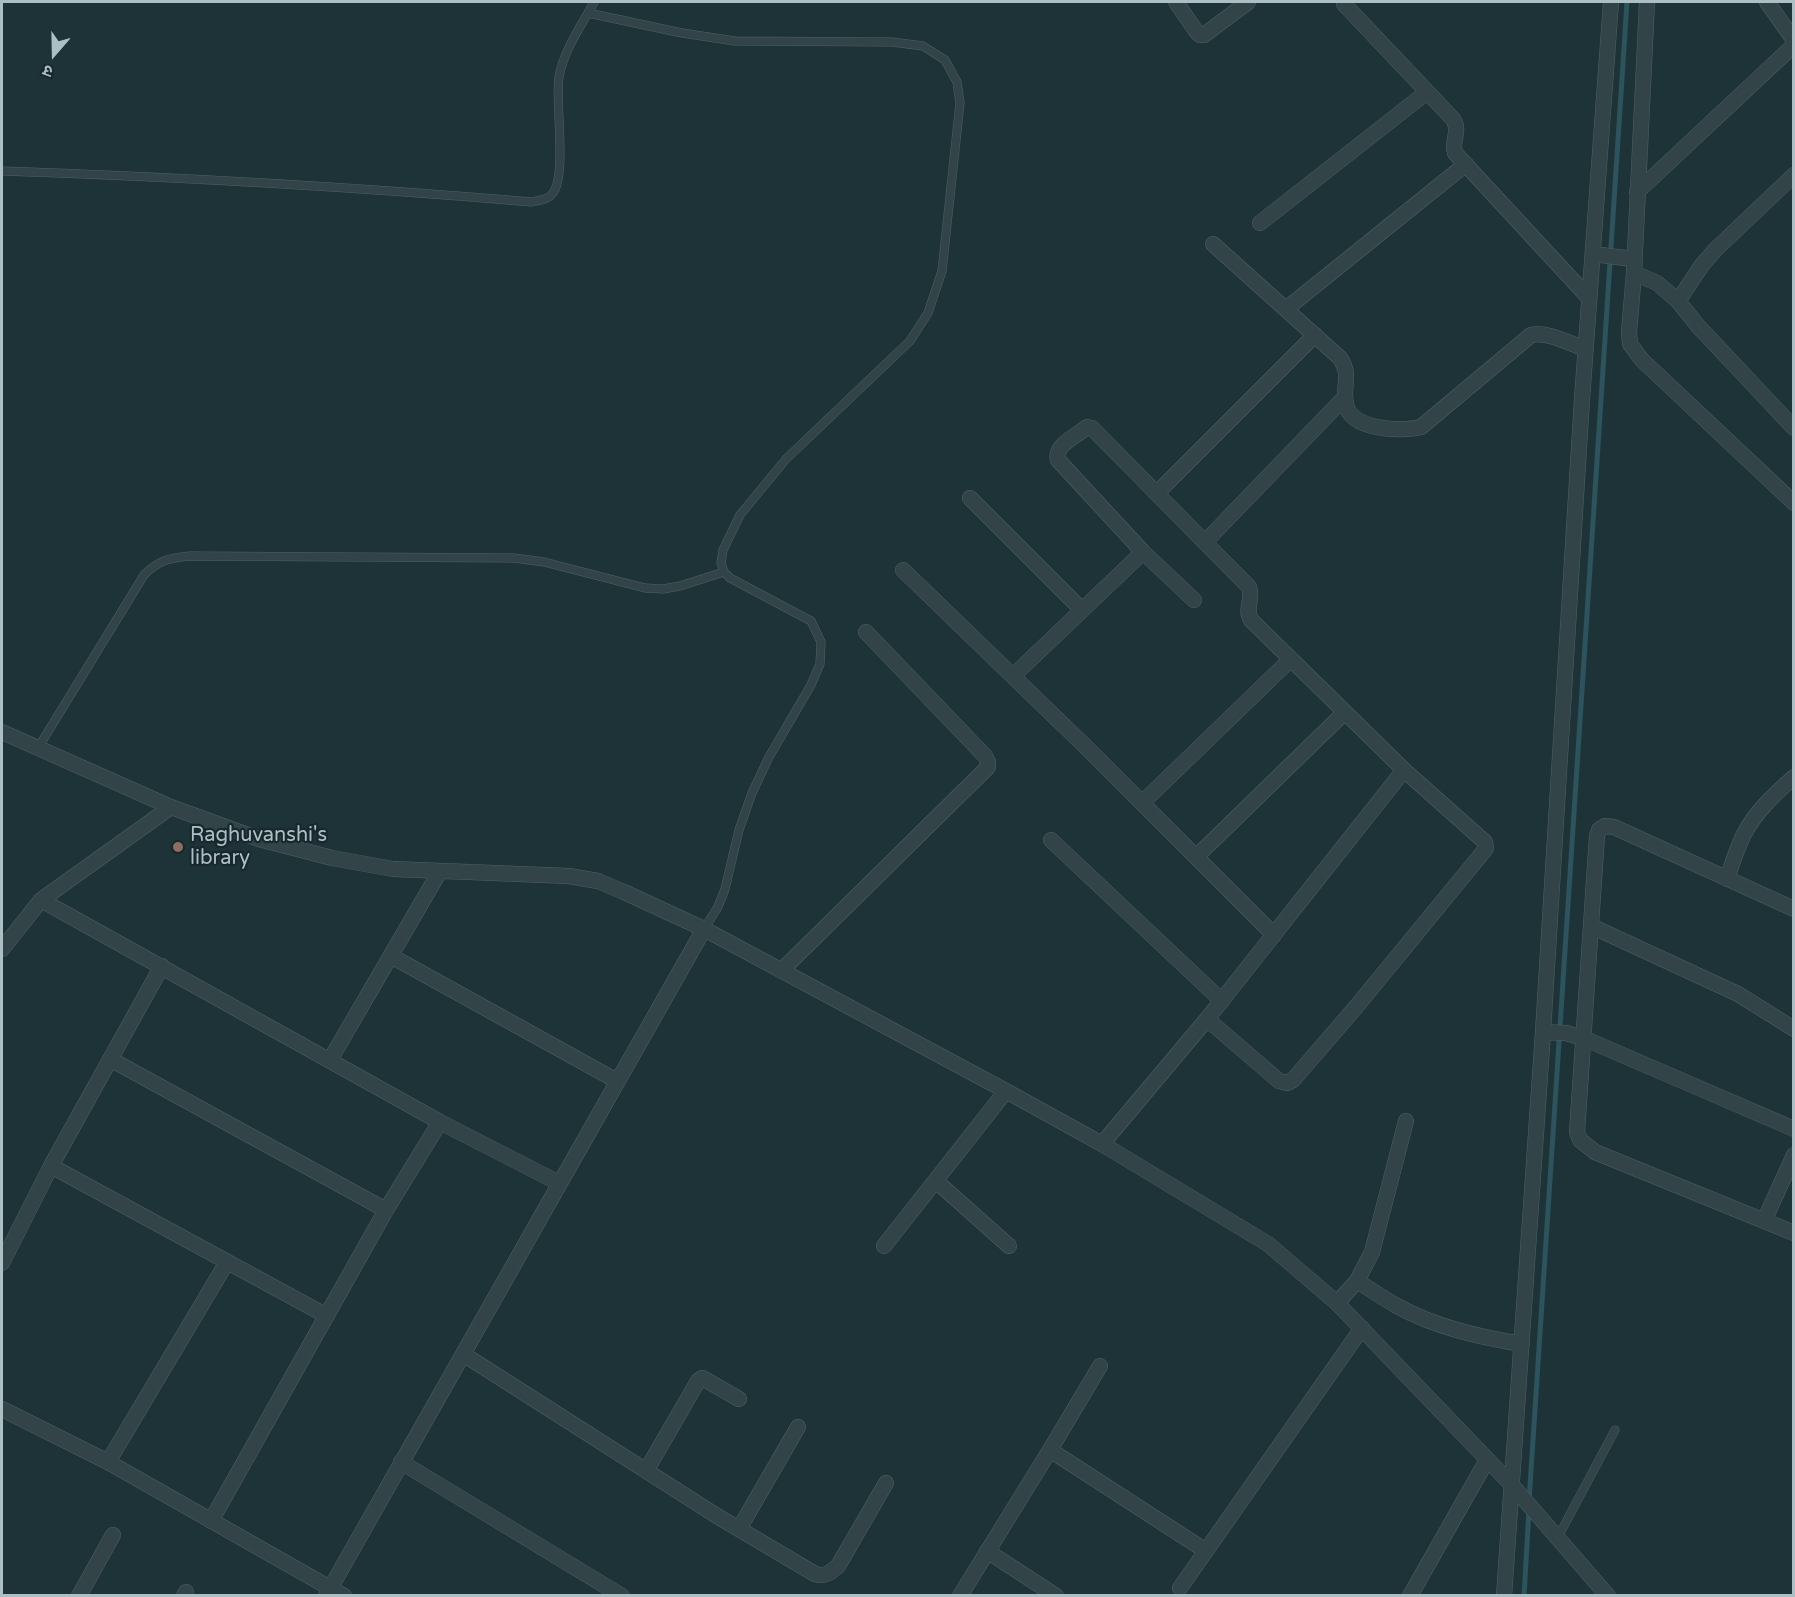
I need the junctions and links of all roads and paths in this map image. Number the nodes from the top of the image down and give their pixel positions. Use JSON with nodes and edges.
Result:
{"nodes":[{"id":1,"x":594,"y":2,"type":"edge"},
{"id":2,"x":1176,"y":2,"type":"edge"},
{"id":3,"x":1248,"y":2,"type":"edge"},
{"id":4,"x":1611,"y":2,"type":"edge"},
{"id":5,"x":1647,"y":2,"type":"edge"},
{"id":6,"x":1767,"y":2,"type":"edge"},
{"id":7,"x":1344,"y":4,"type":"dead end"},
{"id":8,"x":588,"y":13,"type":"junction"},
{"id":9,"x":1794,"y":40,"type":"edge"},
{"id":10,"x":1794,"y":45,"type":"edge"},
{"id":11,"x":1427,"y":92,"type":"junction"},
{"id":12,"x":1466,"y":164,"type":"junction"},
{"id":13,"x":2,"y":171,"type":"edge"},
{"id":14,"x":1794,"y":176,"type":"edge"},
{"id":15,"x":1637,"y":192,"type":"junction"},
{"id":16,"x":1260,"y":223,"type":"dead end"},
{"id":17,"x":1213,"y":244,"type":"dead end"},
{"id":18,"x":1598,"y":254,"type":"junction"},
{"id":19,"x":1629,"y":262,"type":"junction"},
{"id":20,"x":1590,"y":298,"type":"junction"},
{"id":21,"x":1678,"y":301,"type":"junction"},
{"id":22,"x":1286,"y":309,"type":"junction"},
{"id":23,"x":1315,"y":335,"type":"junction"},
{"id":24,"x":1586,"y":349,"type":"junction"},
{"id":25,"x":1345,"y":397,"type":"junction"},
{"id":26,"x":1794,"y":428,"type":"edge"},
{"id":27,"x":1157,"y":493,"type":"junction"},
{"id":28,"x":970,"y":498,"type":"dead end"},
{"id":29,"x":1794,"y":503,"type":"edge"},
{"id":30,"x":1205,"y":542,"type":"junction"},
{"id":31,"x":1143,"y":552,"type":"junction"},
{"id":32,"x":903,"y":570,"type":"dead end"},
{"id":33,"x":723,"y":572,"type":"junction"},
{"id":34,"x":1194,"y":600,"type":"dead end"},
{"id":35,"x":1082,"y":610,"type":"junction"},
{"id":36,"x":866,"y":633,"type":"dead end"},
{"id":37,"x":1291,"y":659,"type":"junction"},
{"id":38,"x":1013,"y":676,"type":"junction"},
{"id":39,"x":1345,"y":712,"type":"junction"},
{"id":40,"x":2,"y":732,"type":"edge"},
{"id":41,"x":38,"y":748,"type":"junction"},
{"id":42,"x":1404,"y":770,"type":"junction"},
{"id":43,"x":1794,"y":777,"type":"edge"},
{"id":44,"x":1142,"y":803,"type":"junction"},
{"id":45,"x":171,"y":807,"type":"junction"},
{"id":46,"x":1052,"y":840,"type":"dead end"},
{"id":47,"x":1196,"y":857,"type":"junction"},
{"id":48,"x":440,"y":871,"type":"junction"},
{"id":49,"x":1727,"y":879,"type":"junction"},
{"id":50,"x":41,"y":900,"type":"junction"},
{"id":51,"x":1794,"y":909,"type":"edge"},
{"id":52,"x":1591,"y":926,"type":"junction"},
{"id":53,"x":704,"y":929,"type":"junction"},
{"id":54,"x":1274,"y":934,"type":"junction"},
{"id":55,"x":2,"y":949,"type":"edge"},
{"id":56,"x":391,"y":956,"type":"junction"},
{"id":57,"x":162,"y":966,"type":"junction"},
{"id":58,"x":782,"y":971,"type":"junction"},
{"id":59,"x":1222,"y":1000,"type":"junction"},
{"id":60,"x":1207,"y":1019,"type":"junction"},
{"id":61,"x":1794,"y":1029,"type":"edge"},
{"id":62,"x":1554,"y":1032,"type":"junction"},
{"id":63,"x":1583,"y":1038,"type":"junction"},
{"id":64,"x":110,"y":1059,"type":"junction"},
{"id":65,"x":330,"y":1060,"type":"junction"},
{"id":66,"x":617,"y":1081,"type":"junction"},
{"id":67,"x":1006,"y":1091,"type":"junction"},
{"id":68,"x":1406,"y":1121,"type":"dead end"},
{"id":69,"x":440,"y":1122,"type":"junction"},
{"id":70,"x":1794,"y":1129,"type":"edge"},
{"id":71,"x":1102,"y":1144,"type":"junction"},
{"id":72,"x":1794,"y":1155,"type":"edge"},
{"id":73,"x":51,"y":1166,"type":"junction"},
{"id":74,"x":936,"y":1181,"type":"junction"},
{"id":75,"x":559,"y":1183,"type":"junction"},
{"id":76,"x":386,"y":1210,"type":"junction"},
{"id":77,"x":1764,"y":1221,"type":"junction"},
{"id":78,"x":1794,"y":1233,"type":"edge"},
{"id":79,"x":884,"y":1246,"type":"dead end"},
{"id":80,"x":1009,"y":1246,"type":"dead end"},
{"id":81,"x":227,"y":1262,"type":"junction"},
{"id":82,"x":2,"y":1263,"type":"edge"},
{"id":83,"x":1357,"y":1281,"type":"junction"},
{"id":84,"x":1337,"y":1303,"type":"junction"},
{"id":85,"x":327,"y":1316,"type":"junction"},
{"id":86,"x":1362,"y":1328,"type":"junction"},
{"id":87,"x":1522,"y":1344,"type":"junction"},
{"id":88,"x":462,"y":1354,"type":"junction"},
{"id":89,"x":1100,"y":1366,"type":"dead end"},
{"id":90,"x":739,"y":1399,"type":"dead end"},
{"id":91,"x":2,"y":1408,"type":"edge"},
{"id":92,"x":798,"y":1427,"type":"dead end"},
{"id":93,"x":1615,"y":1430,"type":"dead end"},
{"id":94,"x":1050,"y":1450,"type":"junction"},
{"id":95,"x":1487,"y":1460,"type":"junction"},
{"id":96,"x":108,"y":1462,"type":"junction"},
{"id":97,"x":401,"y":1462,"type":"junction"},
{"id":98,"x":646,"y":1471,"type":"junction"},
{"id":99,"x":886,"y":1483,"type":"dead end"},
{"id":100,"x":1514,"y":1488,"type":"junction"},
{"id":101,"x":210,"y":1521,"type":"junction"},
{"id":102,"x":739,"y":1529,"type":"junction"},
{"id":103,"x":1554,"y":1532,"type":"junction"},
{"id":104,"x":113,"y":1535,"type":"dead end"},
{"id":105,"x":987,"y":1551,"type":"junction"},
{"id":106,"x":1206,"y":1551,"type":"junction"},
{"id":107,"x":1180,"y":1588,"type":"dead end"},
{"id":108,"x":333,"y":1593,"type":"edge"},
{"id":109,"x":79,"y":1596,"type":"edge"},
{"id":110,"x":622,"y":1596,"type":"edge"},
{"id":111,"x":960,"y":1596,"type":"edge"},
{"id":112,"x":1056,"y":1596,"type":"edge"},
{"id":113,"x":1410,"y":1596,"type":"edge"},
{"id":114,"x":1504,"y":1596,"type":"edge"},
{"id":115,"x":1608,"y":1596,"type":"edge"}],
"edges":[{"from":1,"to":8,"type":"lane"},
{"from":2,"to":3,"type":"street"},
{"from":4,"to":18,"type":"street"},
{"from":5,"to":15,"type":"street"},
{"from":6,"to":9,"type":"street"},
{"from":7,"to":11,"type":"street"},
{"from":8,"to":13,"type":"lane"},
{"from":8,"to":33,"type":"lane"},
{"from":10,"to":15,"type":"street"},
{"from":11,"to":12,"type":"street"},
{"from":11,"to":16,"type":"street"},
{"from":12,"to":20,"type":"street"},
{"from":12,"to":22,"type":"street"},
{"from":14,"to":21,"type":"street"},
{"from":15,"to":19,"type":"street"},
{"from":17,"to":22,"type":"street"},
{"from":18,"to":19,"type":"street"},
{"from":18,"to":20,"type":"street"},
{"from":19,"to":21,"type":"street"},
{"from":19,"to":29,"type":"street"},
{"from":20,"to":24,"type":"street"},
{"from":21,"to":26,"type":"street"},
{"from":22,"to":23,"type":"street"},
{"from":23,"to":25,"type":"street"},
{"from":23,"to":27,"type":"street"},
{"from":24,"to":25,"type":"street"},
{"from":24,"to":62,"type":"street"},
{"from":25,"to":30,"type":"street"},
{"from":27,"to":30,"type":"street"},
{"from":27,"to":31,"type":"street"},
{"from":28,"to":35,"type":"street"},
{"from":30,"to":37,"type":"street"},
{"from":31,"to":34,"type":"street"},
{"from":31,"to":35,"type":"street"},
{"from":32,"to":38,"type":"street"},
{"from":33,"to":41,"type":"lane"},
{"from":33,"to":53,"type":"lane"},
{"from":35,"to":38,"type":"street"},
{"from":36,"to":58,"type":"street"},
{"from":37,"to":39,"type":"street"},
{"from":37,"to":44,"type":"street"},
{"from":38,"to":44,"type":"street"},
{"from":39,"to":42,"type":"street"},
{"from":39,"to":47,"type":"street"},
{"from":40,"to":41,"type":"street"},
{"from":41,"to":45,"type":"street"},
{"from":42,"to":54,"type":"street"},
{"from":42,"to":60,"type":"street"},
{"from":43,"to":49,"type":"street"},
{"from":44,"to":47,"type":"street"},
{"from":45,"to":48,"type":"street"},
{"from":45,"to":50,"type":"street"},
{"from":46,"to":59,"type":"street"},
{"from":47,"to":54,"type":"street"},
{"from":48,"to":53,"type":"street"},
{"from":48,"to":56,"type":"street"},
{"from":49,"to":51,"type":"street"},
{"from":49,"to":52,"type":"street"},
{"from":50,"to":55,"type":"street"},
{"from":50,"to":57,"type":"street"},
{"from":52,"to":61,"type":"street"},
{"from":52,"to":63,"type":"street"},
{"from":53,"to":58,"type":"street"},
{"from":53,"to":66,"type":"street"},
{"from":54,"to":59,"type":"street"},
{"from":56,"to":65,"type":"street"},
{"from":56,"to":66,"type":"street"},
{"from":57,"to":64,"type":"street"},
{"from":57,"to":65,"type":"street"},
{"from":58,"to":67,"type":"street"},
{"from":59,"to":60,"type":"street"},
{"from":60,"to":71,"type":"street"},
{"from":62,"to":63,"type":"street"},
{"from":62,"to":87,"type":"street"},
{"from":63,"to":70,"type":"street"},
{"from":63,"to":77,"type":"street"},
{"from":64,"to":73,"type":"street"},
{"from":64,"to":76,"type":"street"},
{"from":65,"to":69,"type":"street"},
{"from":66,"to":75,"type":"street"},
{"from":67,"to":71,"type":"street"},
{"from":67,"to":74,"type":"street"},
{"from":68,"to":83,"type":"street"},
{"from":69,"to":75,"type":"street"},
{"from":69,"to":76,"type":"street"},
{"from":71,"to":84,"type":"street"},
{"from":72,"to":77,"type":"street"},
{"from":73,"to":81,"type":"street"},
{"from":73,"to":82,"type":"street"},
{"from":74,"to":79,"type":"street"},
{"from":74,"to":80,"type":"street"},
{"from":75,"to":88,"type":"street"},
{"from":76,"to":85,"type":"street"},
{"from":77,"to":78,"type":"street"},
{"from":81,"to":85,"type":"street"},
{"from":81,"to":96,"type":"street"},
{"from":83,"to":84,"type":"street"},
{"from":83,"to":87,"type":"street"},
{"from":84,"to":86,"type":"street"},
{"from":85,"to":101,"type":"street"},
{"from":86,"to":95,"type":"street"},
{"from":86,"to":106,"type":"street"},
{"from":87,"to":100,"type":"street"},
{"from":88,"to":97,"type":"street"},
{"from":88,"to":98,"type":"street"},
{"from":89,"to":94,"type":"street"},
{"from":90,"to":98,"type":"street"},
{"from":91,"to":96,"type":"street"},
{"from":92,"to":102,"type":"street"},
{"from":93,"to":103,"type":"lane"},
{"from":94,"to":105,"type":"street"},
{"from":94,"to":106,"type":"street"},
{"from":95,"to":100,"type":"street"},
{"from":95,"to":113,"type":"street"},
{"from":96,"to":101,"type":"street"},
{"from":97,"to":108,"type":"street"},
{"from":97,"to":110,"type":"street"},
{"from":98,"to":102,"type":"street"},
{"from":99,"to":102,"type":"street"},
{"from":100,"to":103,"type":"street"},
{"from":100,"to":114,"type":"street"},
{"from":101,"to":108,"type":"street"},
{"from":103,"to":115,"type":"street"},
{"from":104,"to":109,"type":"street"},
{"from":105,"to":111,"type":"street"},
{"from":105,"to":112,"type":"street"},
{"from":106,"to":107,"type":"street"}]}
